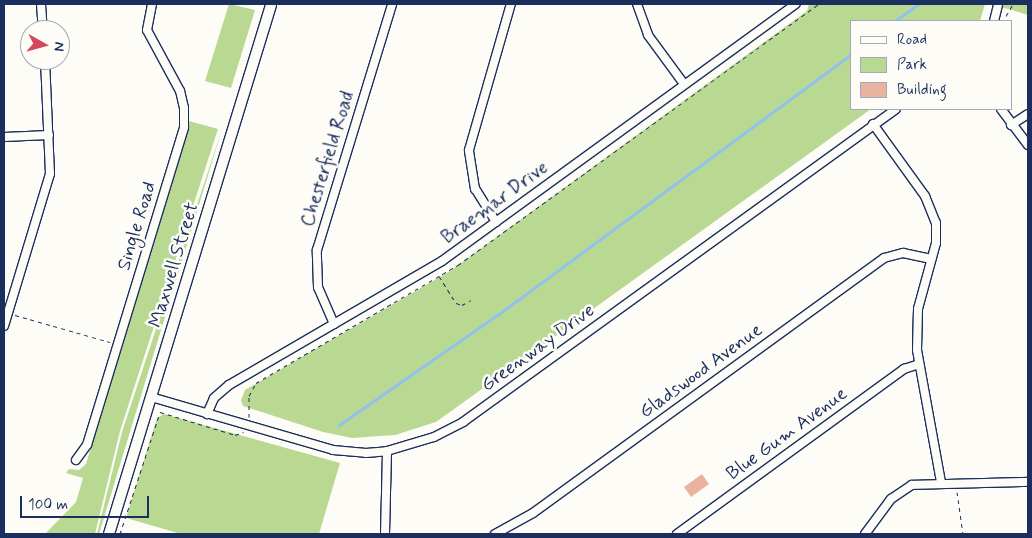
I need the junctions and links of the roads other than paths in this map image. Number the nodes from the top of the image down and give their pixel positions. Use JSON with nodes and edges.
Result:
{"nodes":[{"id":1,"x":41,"y":4,"type":"edge"},
{"id":2,"x":152,"y":4,"type":"edge"},
{"id":3,"x":272,"y":4,"type":"edge"},
{"id":4,"x":392,"y":4,"type":"edge"},
{"id":5,"x":511,"y":4,"type":"edge"},
{"id":6,"x":637,"y":4,"type":"edge"},
{"id":7,"x":796,"y":4,"type":"edge"},
{"id":8,"x":998,"y":4,"type":"edge"},
{"id":9,"x":42,"y":20,"type":"edge"},
{"id":10,"x":994,"y":20,"type":"edge"},
{"id":11,"x":46,"y":70,"type":"edge"},
{"id":12,"x":684,"y":84,"type":"junction"},
{"id":13,"x":894,"y":110,"type":"edge"},
{"id":14,"x":1002,"y":110,"type":"edge"},
{"id":15,"x":1028,"y":114,"type":"edge"},
{"id":16,"x":873,"y":124,"type":"junction"},
{"id":17,"x":1011,"y":125,"type":"junction"},
{"id":18,"x":49,"y":134,"type":"junction"},
{"id":19,"x":4,"y":137,"type":"edge"},
{"id":20,"x":1028,"y":145,"type":"edge"},
{"id":21,"x":496,"y":222,"type":"junction"},
{"id":22,"x":931,"y":259,"type":"junction"},
{"id":23,"x":334,"y":324,"type":"junction"},
{"id":24,"x":4,"y":326,"type":"edge"},
{"id":25,"x":919,"y":364,"type":"junction"},
{"id":26,"x":151,"y":397,"type":"junction"},
{"id":27,"x":208,"y":414,"type":"junction"},
{"id":28,"x":387,"y":451,"type":"junction"},
{"id":29,"x":76,"y":460,"type":"dead end"},
{"id":30,"x":941,"y":482,"type":"junction"},
{"id":31,"x":1028,"y":482,"type":"edge"},
{"id":32,"x":109,"y":534,"type":"edge"},
{"id":33,"x":385,"y":534,"type":"edge"},
{"id":34,"x":495,"y":534,"type":"edge"},
{"id":35,"x":677,"y":534,"type":"edge"},
{"id":36,"x":865,"y":534,"type":"edge"}],
"edges":[{"from":1,"to":9,"type":"street"},
{"from":2,"to":29,"type":"street","name":"Single Road"},
{"from":3,"to":26,"type":"main road","name":"Maxwell Street"},
{"from":4,"to":23,"type":"street","name":"Chesterfield Road"},
{"from":5,"to":21,"type":"street"},
{"from":6,"to":12,"type":"street"},
{"from":7,"to":12,"type":"street","name":"Braemar Drive"},
{"from":8,"to":10,"type":"street"},
{"from":11,"to":18,"type":"street"},
{"from":12,"to":21,"type":"street","name":"Braemar Drive"},
{"from":13,"to":16,"type":"street","name":"Greenway Drive"},
{"from":14,"to":17,"type":"street"},
{"from":15,"to":17,"type":"street"},
{"from":16,"to":22,"type":"street"},
{"from":16,"to":28,"type":"street","name":"Greenway Drive"},
{"from":17,"to":20,"type":"street"},
{"from":18,"to":19,"type":"street"},
{"from":18,"to":24,"type":"street"},
{"from":21,"to":23,"type":"street","name":"Braemar Drive"},
{"from":22,"to":25,"type":"street"},
{"from":22,"to":34,"type":"street","name":"Gladswood Avenue"},
{"from":23,"to":27,"type":"street","name":"Braemar Drive"},
{"from":25,"to":30,"type":"street"},
{"from":25,"to":35,"type":"street","name":"Blue Gum Avenue"},
{"from":26,"to":27,"type":"street","name":"Greenway Drive"},
{"from":26,"to":32,"type":"main road","name":"Maxwell Street"},
{"from":27,"to":28,"type":"street","name":"Greenway Drive"},
{"from":28,"to":33,"type":"street"},
{"from":30,"to":31,"type":"street"},
{"from":30,"to":36,"type":"street"}]}
